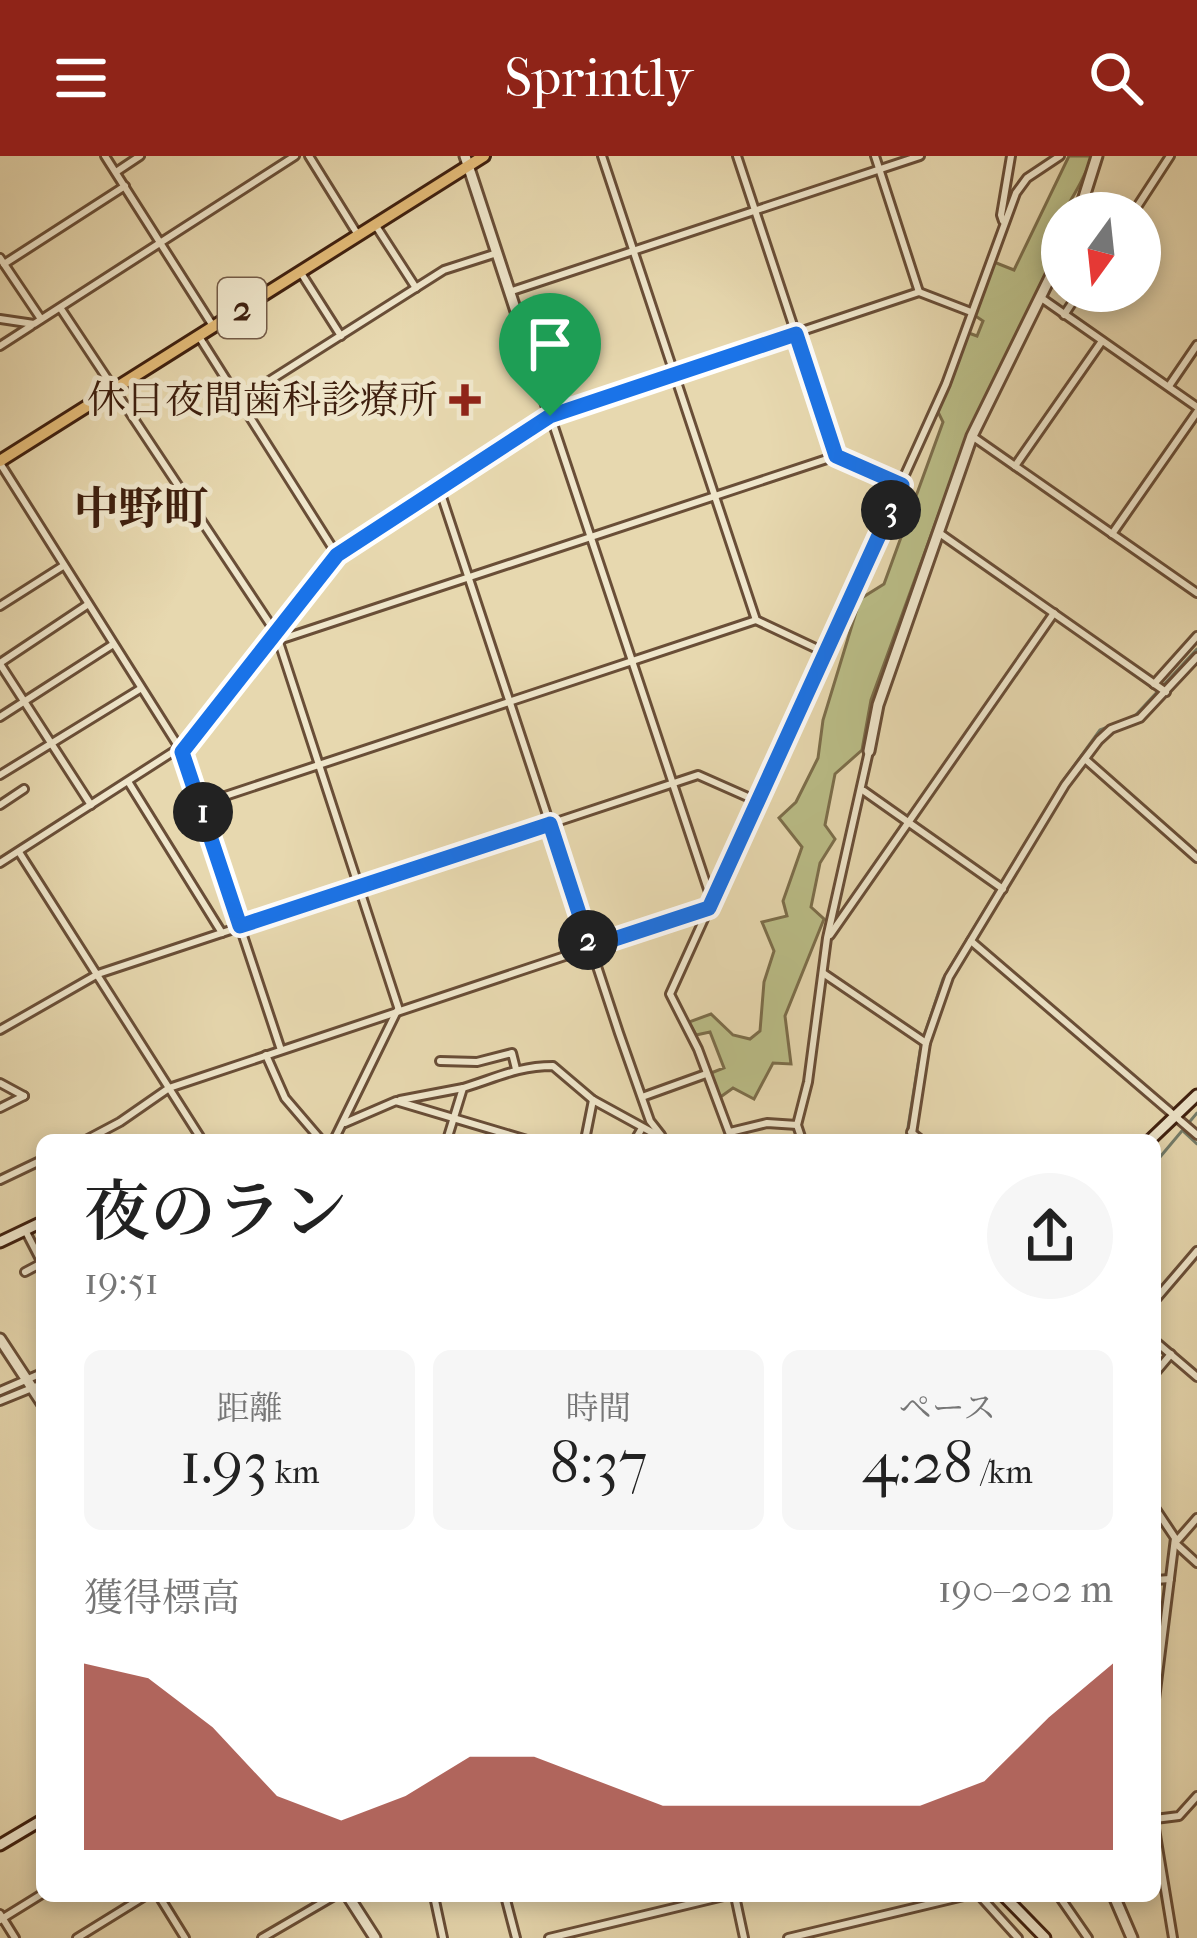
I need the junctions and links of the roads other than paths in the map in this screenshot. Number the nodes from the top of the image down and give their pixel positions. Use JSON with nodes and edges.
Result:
{"nodes":[{"id":1,"x":105,"y":156,"type":"edge"},
{"id":2,"x":140,"y":156,"type":"edge"},
{"id":3,"x":296,"y":156,"type":"edge"},
{"id":4,"x":308,"y":156,"type":"edge"},
{"id":5,"x":484,"y":156,"type":"edge"},
{"id":6,"x":602,"y":156,"type":"edge"},
{"id":7,"x":737,"y":156,"type":"edge"},
{"id":8,"x":875,"y":156,"type":"edge"},
{"id":9,"x":920,"y":156,"type":"edge"},
{"id":10,"x":1011,"y":156,"type":"edge"},
{"id":11,"x":1060,"y":156,"type":"edge"},
{"id":12,"x":1097,"y":156,"type":"edge"},
{"id":13,"x":1170,"y":156,"type":"edge"},
{"id":14,"x":467,"y":161,"type":"edge"},
{"id":15,"x":879,"y":169,"type":"junction"},
{"id":16,"x":116,"y":172,"type":"junction"},
{"id":17,"x":125,"y":186,"type":"junction"},
{"id":18,"x":1086,"y":192,"type":"edge"},
{"id":19,"x":1147,"y":192,"type":"edge"},
{"id":20,"x":755,"y":211,"type":"junction"},
{"id":21,"x":1003,"y":221,"type":"junction"},
{"id":22,"x":374,"y":224,"type":"junction"},
{"id":23,"x":358,"y":235,"type":"junction"},
{"id":24,"x":160,"y":242,"type":"junction"},
{"id":25,"x":633,"y":251,"type":"junction"},
{"id":26,"x":497,"y":253,"type":"junction"},
{"id":27,"x":2,"y":261,"type":"edge"},
{"id":28,"x":300,"y":271,"type":"junction"},
{"id":29,"x":416,"y":289,"type":"junction"},
{"id":30,"x":509,"y":292,"type":"junction"},
{"id":31,"x":919,"y":292,"type":"junction"},
{"id":32,"x":1040,"y":297,"type":"joint"},
{"id":33,"x":61,"y":308,"type":"junction"},
{"id":34,"x":971,"y":312,"type":"junction"},
{"id":35,"x":1066,"y":312,"type":"edge"},
{"id":36,"x":1064,"y":315,"type":"junction"},
{"id":37,"x":0,"y":319,"type":"edge"},
{"id":38,"x":38,"y":322,"type":"junction"},
{"id":39,"x":213,"y":326,"type":"junction"},
{"id":40,"x":796,"y":334,"type":"junction"},
{"id":41,"x":198,"y":335,"type":"junction"},
{"id":42,"x":341,"y":336,"type":"junction"},
{"id":43,"x":1102,"y":341,"type":"junction"},
{"id":44,"x":1197,"y":345,"type":"edge"},
{"id":45,"x":0,"y":346,"type":"edge"},
{"id":46,"x":673,"y":374,"type":"junction"},
{"id":47,"x":1169,"y":386,"type":"junction"},
{"id":48,"x":115,"y":388,"type":"junction"},
{"id":49,"x":239,"y":400,"type":"junction"},
{"id":50,"x":1197,"y":410,"type":"edge"},
{"id":51,"x":550,"y":416,"type":"junction"},
{"id":52,"x":972,"y":436,"type":"junction"},
{"id":53,"x":836,"y":456,"type":"junction"},
{"id":54,"x":0,"y":462,"type":"edge"},
{"id":55,"x":1016,"y":466,"type":"junction"},
{"id":56,"x":902,"y":485,"type":"junction"},
{"id":57,"x":439,"y":488,"type":"junction"},
{"id":58,"x":715,"y":497,"type":"junction"},
{"id":59,"x":938,"y":532,"type":"junction"},
{"id":60,"x":1112,"y":534,"type":"junction"},
{"id":61,"x":591,"y":538,"type":"junction"},
{"id":62,"x":337,"y":555,"type":"junction"},
{"id":63,"x":64,"y":566,"type":"junction"},
{"id":64,"x":470,"y":578,"type":"junction"},
{"id":65,"x":1197,"y":593,"type":"edge"},
{"id":66,"x":87,"y":605,"type":"junction"},
{"id":67,"x":0,"y":606,"type":"edge"},
{"id":68,"x":1054,"y":613,"type":"junction"},
{"id":69,"x":756,"y":620,"type":"junction"},
{"id":70,"x":1197,"y":636,"type":"edge"},
{"id":71,"x":277,"y":637,"type":"junction"},
{"id":72,"x":112,"y":646,"type":"junction"},
{"id":73,"x":827,"y":654,"type":"junction"},
{"id":74,"x":1197,"y":658,"type":"edge"},
{"id":75,"x":632,"y":661,"type":"junction"},
{"id":76,"x":0,"y":663,"type":"edge"},
{"id":77,"x":1160,"y":687,"type":"junction"},
{"id":78,"x":140,"y":689,"type":"junction"},
{"id":79,"x":511,"y":700,"type":"junction"},
{"id":80,"x":24,"y":702,"type":"junction"},
{"id":81,"x":0,"y":716,"type":"edge"},
{"id":82,"x":52,"y":743,"type":"junction"},
{"id":83,"x":181,"y":750,"type":"junction"},
{"id":84,"x":869,"y":751,"type":"joint"},
{"id":85,"x":1085,"y":759,"type":"junction"},
{"id":86,"x":320,"y":763,"type":"junction"},
{"id":87,"x":0,"y":775,"type":"edge"},
{"id":88,"x":128,"y":781,"type":"junction"},
{"id":89,"x":673,"y":783,"type":"junction"},
{"id":90,"x":24,"y":789,"type":"dead end"},
{"id":91,"x":862,"y":790,"type":"junction"},
{"id":92,"x":759,"y":802,"type":"junction"},
{"id":93,"x":201,"y":804,"type":"junction"},
{"id":94,"x":0,"y":805,"type":"edge"},
{"id":95,"x":92,"y":805,"type":"junction"},
{"id":96,"x":908,"y":823,"type":"junction"},
{"id":97,"x":550,"y":824,"type":"junction"},
{"id":98,"x":19,"y":852,"type":"junction"},
{"id":99,"x":1197,"y":858,"type":"edge"},
{"id":100,"x":0,"y":863,"type":"edge"},
{"id":101,"x":361,"y":886,"type":"junction"},
{"id":102,"x":1000,"y":887,"type":"junction"},
{"id":103,"x":710,"y":905,"type":"junction"},
{"id":104,"x":240,"y":926,"type":"junction"},
{"id":105,"x":222,"y":933,"type":"junction"},
{"id":106,"x":827,"y":938,"type":"junction"},
{"id":107,"x":970,"y":941,"type":"junction"},
{"id":108,"x":590,"y":947,"type":"junction"},
{"id":109,"x":823,"y":973,"type":"junction"},
{"id":110,"x":98,"y":974,"type":"junction"},
{"id":111,"x":398,"y":1010,"type":"junction"},
{"id":112,"x":0,"y":1030,"type":"edge"},
{"id":113,"x":922,"y":1042,"type":"junction"},
{"id":114,"x":281,"y":1049,"type":"junction"},
{"id":115,"x":266,"y":1054,"type":"junction"},
{"id":116,"x":440,"y":1061,"type":"dead end"},
{"id":117,"x":516,"y":1069,"type":"junction"},
{"id":118,"x":706,"y":1074,"type":"junction"},
{"id":119,"x":0,"y":1082,"type":"edge"},
{"id":120,"x":170,"y":1088,"type":"junction"},
{"id":121,"x":463,"y":1088,"type":"junction"},
{"id":122,"x":1197,"y":1095,"type":"edge"},
{"id":123,"x":642,"y":1097,"type":"junction"},
{"id":124,"x":593,"y":1100,"type":"junction"},
{"id":125,"x":396,"y":1101,"type":"junction"},
{"id":126,"x":0,"y":1108,"type":"edge"},
{"id":127,"x":454,"y":1118,"type":"junction"},
{"id":128,"x":345,"y":1123,"type":"junction"},
{"id":129,"x":796,"y":1125,"type":"junction"},
{"id":130,"x":1187,"y":1126,"type":"edge"},
{"id":131,"x":642,"y":1128,"type":"junction"},
{"id":132,"x":98,"y":1134,"type":"edge"},
{"id":133,"x":198,"y":1134,"type":"edge"},
{"id":134,"x":316,"y":1134,"type":"edge"},
{"id":135,"x":338,"y":1134,"type":"edge"},
{"id":136,"x":449,"y":1134,"type":"edge"},
{"id":137,"x":507,"y":1134,"type":"edge"},
{"id":138,"x":586,"y":1134,"type":"edge"},
{"id":139,"x":638,"y":1134,"type":"edge"},
{"id":140,"x":655,"y":1134,"type":"edge"},
{"id":141,"x":661,"y":1134,"type":"edge"},
{"id":142,"x":730,"y":1134,"type":"edge"},
{"id":143,"x":737,"y":1134,"type":"edge"},
{"id":144,"x":800,"y":1134,"type":"edge"},
{"id":145,"x":911,"y":1134,"type":"edge"},
{"id":146,"x":36,"y":1163,"type":"edge"},
{"id":147,"x":0,"y":1180,"type":"edge"},
{"id":148,"x":36,"y":1225,"type":"edge"},
{"id":149,"x":25,"y":1230,"type":"junction"},
{"id":150,"x":0,"y":1242,"type":"edge"},
{"id":151,"x":36,"y":1251,"type":"edge"},
{"id":152,"x":1197,"y":1251,"type":"edge"},
{"id":153,"x":36,"y":1266,"type":"edge"},
{"id":154,"x":25,"y":1272,"type":"dead end"},
{"id":155,"x":1161,"y":1293,"type":"edge"},
{"id":156,"x":0,"y":1339,"type":"edge"},
{"id":157,"x":1161,"y":1346,"type":"edge"},
{"id":158,"x":1171,"y":1354,"type":"junction"},
{"id":159,"x":1161,"y":1366,"type":"edge"},
{"id":160,"x":1197,"y":1377,"type":"edge"},
{"id":161,"x":34,"y":1384,"type":"edge"},
{"id":162,"x":0,"y":1391,"type":"edge"},
{"id":163,"x":0,"y":1402,"type":"edge"},
{"id":164,"x":1161,"y":1516,"type":"edge"},
{"id":165,"x":1197,"y":1519,"type":"edge"},
{"id":166,"x":1175,"y":1544,"type":"junction"},
{"id":167,"x":1197,"y":1563,"type":"edge"},
{"id":168,"x":1170,"y":1579,"type":"junction"},
{"id":169,"x":1161,"y":1580,"type":"edge"},
{"id":170,"x":1161,"y":1626,"type":"edge"},
{"id":171,"x":1197,"y":1796,"type":"edge"},
{"id":172,"x":1161,"y":1818,"type":"edge"},
{"id":173,"x":36,"y":1824,"type":"edge"},
{"id":174,"x":0,"y":1845,"type":"edge"},
{"id":175,"x":1161,"y":1877,"type":"edge"},
{"id":176,"x":36,"y":1898,"type":"edge"},
{"id":177,"x":135,"y":1902,"type":"edge"},
{"id":178,"x":163,"y":1902,"type":"edge"},
{"id":179,"x":324,"y":1902,"type":"edge"},
{"id":180,"x":353,"y":1902,"type":"edge"},
{"id":181,"x":435,"y":1902,"type":"edge"},
{"id":182,"x":507,"y":1902,"type":"edge"},
{"id":183,"x":699,"y":1902,"type":"edge"},
{"id":184,"x":736,"y":1902,"type":"edge"},
{"id":185,"x":939,"y":1902,"type":"edge"},
{"id":186,"x":985,"y":1902,"type":"edge"},
{"id":187,"x":1010,"y":1902,"type":"edge"},
{"id":188,"x":1064,"y":1902,"type":"edge"},
{"id":189,"x":1117,"y":1902,"type":"edge"},
{"id":190,"x":1,"y":1918,"type":"edge"},
{"id":191,"x":15,"y":1938,"type":"edge"},
{"id":192,"x":77,"y":1938,"type":"edge"},
{"id":193,"x":185,"y":1938,"type":"edge"},
{"id":194,"x":262,"y":1938,"type":"edge"},
{"id":195,"x":375,"y":1938,"type":"edge"},
{"id":196,"x":443,"y":1938,"type":"edge"},
{"id":197,"x":516,"y":1938,"type":"edge"},
{"id":198,"x":549,"y":1938,"type":"edge"},
{"id":199,"x":745,"y":1938,"type":"edge"},
{"id":200,"x":788,"y":1938,"type":"edge"},
{"id":201,"x":1016,"y":1938,"type":"edge"},
{"id":202,"x":1045,"y":1938,"type":"edge"},
{"id":203,"x":1088,"y":1938,"type":"edge"},
{"id":204,"x":1132,"y":1938,"type":"edge"},
{"id":205,"x":1173,"y":1938,"type":"edge"}],
"edges":[{"from":1,"to":16,"type":"street"},
{"from":2,"to":16,"type":"street"},
{"from":3,"to":24,"type":"street"},
{"from":4,"to":23,"type":"street"},
{"from":5,"to":14,"type":"main road","number":"2"},
{"from":6,"to":25,"type":"street"},
{"from":7,"to":20,"type":"street"},
{"from":8,"to":15,"type":"street"},
{"from":9,"to":15,"type":"street"},
{"from":10,"to":21,"type":"street"},
{"from":11,"to":21,"type":"street"},
{"from":12,"to":18,"type":"street"},
{"from":13,"to":19,"type":"street"},
{"from":14,"to":22,"type":"main road","number":"2"},
{"from":14,"to":26,"type":"street"},
{"from":15,"to":20,"type":"street"},
{"from":15,"to":31,"type":"street"},
{"from":16,"to":17,"type":"street"},
{"from":17,"to":24,"type":"street"},
{"from":17,"to":27,"type":"street"},
{"from":20,"to":25,"type":"street"},
{"from":20,"to":40,"type":"street"},
{"from":21,"to":34,"type":"street"},
{"from":22,"to":23,"type":"main road","number":"2"},
{"from":22,"to":29,"type":"street"},
{"from":23,"to":28,"type":"main road","number":"2"},
{"from":24,"to":33,"type":"street"},
{"from":24,"to":39,"type":"street"},
{"from":25,"to":30,"type":"street"},
{"from":25,"to":46,"type":"street"},
{"from":26,"to":29,"type":"street"},
{"from":26,"to":30,"type":"street"},
{"from":27,"to":38,"type":"street"},
{"from":28,"to":39,"type":"main road","number":"2"},
{"from":28,"to":42,"type":"street"},
{"from":29,"to":42,"type":"street"},
{"from":30,"to":51,"type":"street"},
{"from":31,"to":34,"type":"street"},
{"from":31,"to":40,"type":"street"},
{"from":32,"to":36,"type":"street"},
{"from":32,"to":52,"type":"street"},
{"from":33,"to":38,"type":"street"},
{"from":33,"to":48,"type":"street"},
{"from":34,"to":56,"type":"street"},
{"from":35,"to":36,"type":"street"},
{"from":36,"to":43,"type":"street"},
{"from":37,"to":38,"type":"street"},
{"from":38,"to":45,"type":"street"},
{"from":39,"to":41,"type":"main road","number":"2"},
{"from":40,"to":46,"type":"street"},
{"from":40,"to":53,"type":"street"},
{"from":41,"to":48,"type":"main road","number":"2"},
{"from":41,"to":49,"type":"street"},
{"from":42,"to":49,"type":"street"},
{"from":43,"to":47,"type":"street"},
{"from":43,"to":55,"type":"street"},
{"from":44,"to":47,"type":"street"},
{"from":46,"to":51,"type":"street"},
{"from":46,"to":58,"type":"street"},
{"from":47,"to":50,"type":"street"},
{"from":48,"to":54,"type":"main road","number":"2"},
{"from":48,"to":71,"type":"street"},
{"from":49,"to":62,"type":"street"},
{"from":50,"to":60,"type":"street"},
{"from":51,"to":57,"type":"street"},
{"from":51,"to":61,"type":"street"},
{"from":52,"to":55,"type":"street"},
{"from":52,"to":59,"type":"street"},
{"from":53,"to":56,"type":"street"},
{"from":53,"to":58,"type":"street"},
{"from":54,"to":63,"type":"street"},
{"from":55,"to":60,"type":"street"},
{"from":56,"to":73,"type":"street"},
{"from":57,"to":62,"type":"street"},
{"from":57,"to":64,"type":"street"},
{"from":58,"to":61,"type":"street"},
{"from":58,"to":69,"type":"street"},
{"from":59,"to":68,"type":"street"},
{"from":59,"to":84,"type":"street"},
{"from":60,"to":65,"type":"street"},
{"from":61,"to":64,"type":"street"},
{"from":61,"to":75,"type":"street"},
{"from":62,"to":71,"type":"street"},
{"from":63,"to":66,"type":"street"},
{"from":63,"to":67,"type":"street"},
{"from":64,"to":71,"type":"street"},
{"from":64,"to":79,"type":"street"},
{"from":66,"to":72,"type":"street"},
{"from":66,"to":76,"type":"street"},
{"from":68,"to":77,"type":"street"},
{"from":68,"to":96,"type":"street"},
{"from":69,"to":73,"type":"street"},
{"from":69,"to":75,"type":"street"},
{"from":70,"to":77,"type":"street"},
{"from":71,"to":83,"type":"street"},
{"from":71,"to":86,"type":"street"},
{"from":72,"to":78,"type":"street"},
{"from":72,"to":80,"type":"street"},
{"from":73,"to":92,"type":"street"},
{"from":74,"to":77,"type":"street"},
{"from":75,"to":79,"type":"street"},
{"from":75,"to":89,"type":"street"},
{"from":76,"to":80,"type":"street"},
{"from":77,"to":85,"type":"street"},
{"from":78,"to":82,"type":"street"},
{"from":78,"to":83,"type":"street"},
{"from":79,"to":86,"type":"street"},
{"from":79,"to":97,"type":"street"},
{"from":80,"to":81,"type":"street"},
{"from":80,"to":82,"type":"street"},
{"from":82,"to":87,"type":"street"},
{"from":82,"to":95,"type":"street"},
{"from":83,"to":88,"type":"street"},
{"from":83,"to":93,"type":"street"},
{"from":84,"to":91,"type":"street"},
{"from":85,"to":99,"type":"street"},
{"from":85,"to":102,"type":"street"},
{"from":86,"to":93,"type":"street"},
{"from":86,"to":101,"type":"street"},
{"from":88,"to":95,"type":"street"},
{"from":88,"to":105,"type":"street"},
{"from":89,"to":92,"type":"street"},
{"from":89,"to":97,"type":"street"},
{"from":89,"to":103,"type":"street"},
{"from":90,"to":94,"type":"street"},
{"from":91,"to":96,"type":"street"},
{"from":91,"to":106,"type":"street"},
{"from":92,"to":103,"type":"street"},
{"from":93,"to":104,"type":"street"},
{"from":95,"to":98,"type":"street"},
{"from":96,"to":102,"type":"street"},
{"from":96,"to":106,"type":"street"},
{"from":97,"to":101,"type":"street"},
{"from":97,"to":108,"type":"street"},
{"from":98,"to":100,"type":"street"},
{"from":98,"to":110,"type":"street"},
{"from":101,"to":104,"type":"street"},
{"from":101,"to":111,"type":"street"},
{"from":102,"to":107,"type":"street"},
{"from":103,"to":108,"type":"street"},
{"from":103,"to":118,"type":"street"},
{"from":104,"to":105,"type":"street"},
{"from":104,"to":114,"type":"street"},
{"from":105,"to":110,"type":"street"},
{"from":106,"to":109,"type":"street"},
{"from":107,"to":113,"type":"street"},
{"from":107,"to":130,"type":"street"},
{"from":108,"to":111,"type":"street"},
{"from":108,"to":123,"type":"street"},
{"from":109,"to":113,"type":"street"},
{"from":109,"to":129,"type":"street"},
{"from":110,"to":112,"type":"street"},
{"from":110,"to":120,"type":"street"},
{"from":111,"to":114,"type":"street"},
{"from":111,"to":128,"type":"street"},
{"from":113,"to":145,"type":"street"},
{"from":114,"to":115,"type":"street"},
{"from":115,"to":120,"type":"street"},
{"from":115,"to":134,"type":"street"},
{"from":116,"to":117,"type":"street"},
{"from":117,"to":121,"type":"street"},
{"from":117,"to":124,"type":"street"},
{"from":118,"to":123,"type":"street"},
{"from":118,"to":142,"type":"street"},
{"from":119,"to":126,"type":"street"},
{"from":120,"to":132,"type":"street"},
{"from":120,"to":133,"type":"street"},
{"from":121,"to":125,"type":"street"},
{"from":121,"to":127,"type":"street"},
{"from":122,"to":130,"type":"street"},
{"from":123,"to":141,"type":"street"},
{"from":124,"to":131,"type":"street"},
{"from":124,"to":138,"type":"street"},
{"from":125,"to":127,"type":"street"},
{"from":125,"to":128,"type":"street"},
{"from":127,"to":136,"type":"street"},
{"from":127,"to":137,"type":"street"},
{"from":128,"to":135,"type":"street"},
{"from":129,"to":143,"type":"street"},
{"from":129,"to":144,"type":"street"},
{"from":131,"to":139,"type":"street"},
{"from":131,"to":140,"type":"street"},
{"from":146,"to":147,"type":"street"},
{"from":148,"to":149,"type":"street"},
{"from":149,"to":150,"type":"street"},
{"from":149,"to":151,"type":"street"},
{"from":152,"to":155,"type":"street"},
{"from":153,"to":154,"type":"street"},
{"from":156,"to":161,"type":"street"},
{"from":157,"to":158,"type":"street"},
{"from":158,"to":159,"type":"street"},
{"from":158,"to":160,"type":"street"},
{"from":161,"to":162,"type":"street"},
{"from":161,"to":163,"type":"street"},
{"from":164,"to":166,"type":"street"},
{"from":165,"to":166,"type":"street"},
{"from":166,"to":167,"type":"street"},
{"from":166,"to":168,"type":"street"},
{"from":168,"to":169,"type":"street"},
{"from":168,"to":170,"type":"street"},
{"from":171,"to":172,"type":"street"},
{"from":173,"to":174,"type":"street"},
{"from":175,"to":205,"type":"street"},
{"from":176,"to":190,"type":"street"},
{"from":177,"to":192,"type":"street"},
{"from":178,"to":193,"type":"street"},
{"from":179,"to":194,"type":"street"},
{"from":180,"to":195,"type":"street"},
{"from":181,"to":196,"type":"street"},
{"from":182,"to":197,"type":"street"},
{"from":183,"to":198,"type":"street"},
{"from":184,"to":199,"type":"street"},
{"from":185,"to":200,"type":"street"},
{"from":186,"to":201,"type":"street"},
{"from":187,"to":202,"type":"street"},
{"from":188,"to":203,"type":"street"},
{"from":189,"to":204,"type":"street"},
{"from":190,"to":191,"type":"street"}]}
